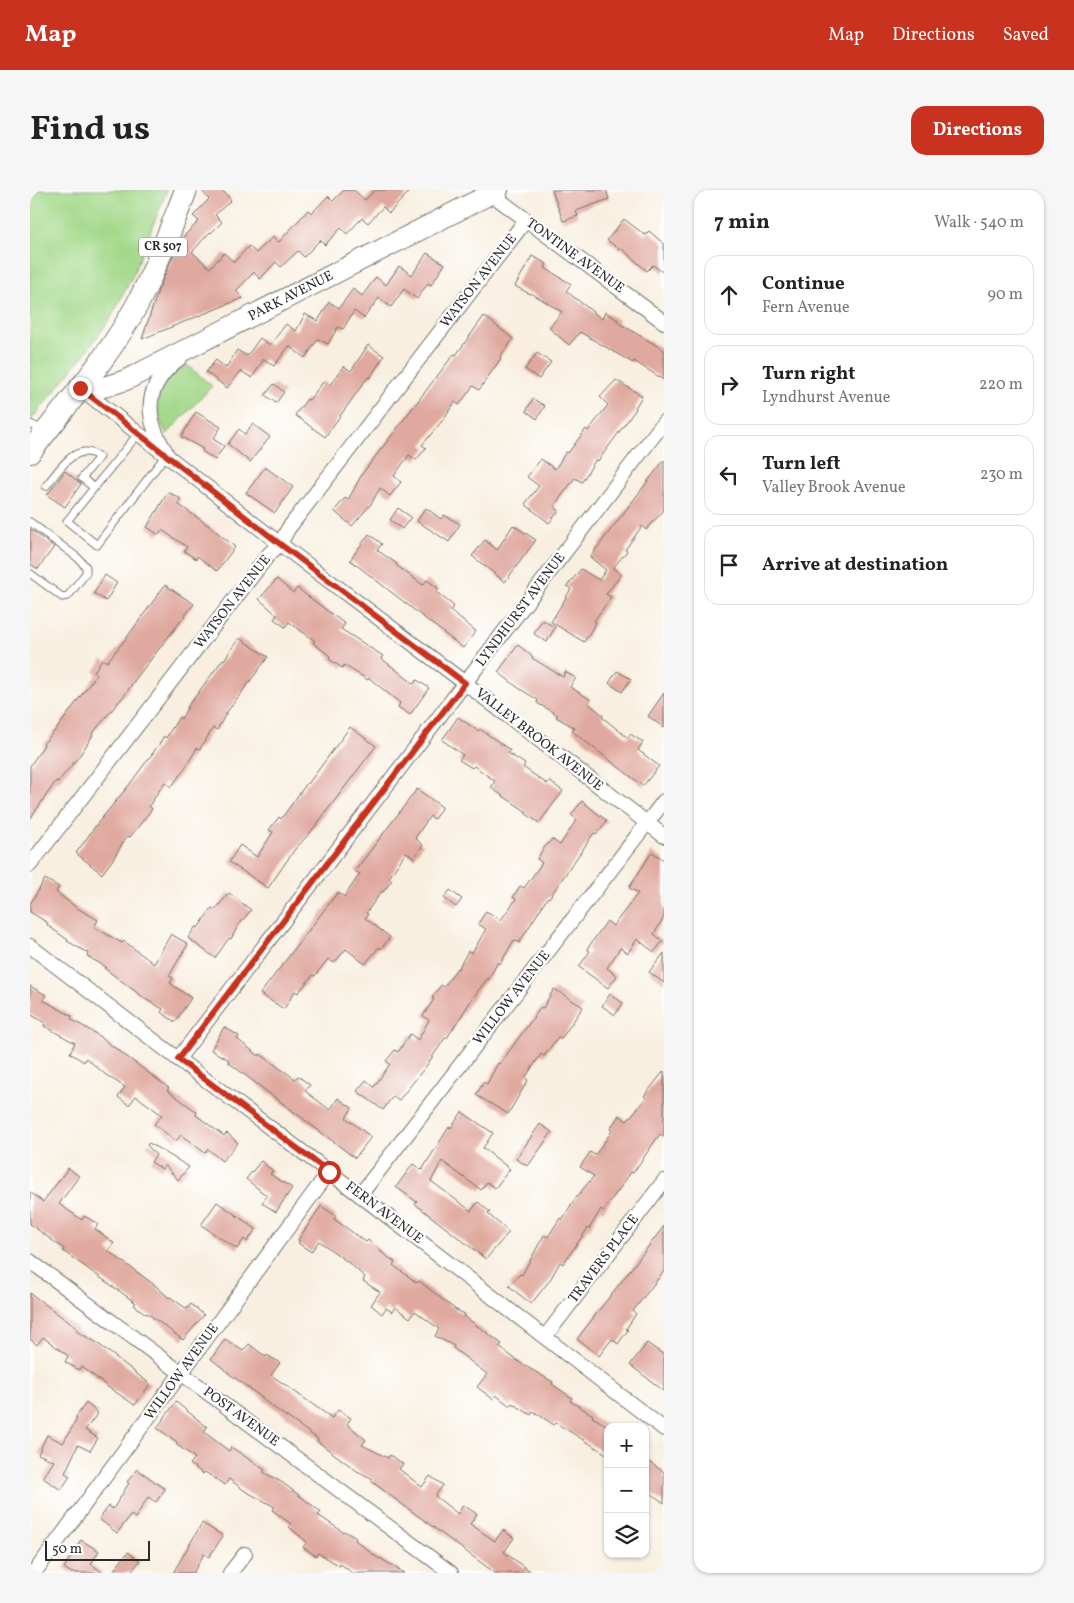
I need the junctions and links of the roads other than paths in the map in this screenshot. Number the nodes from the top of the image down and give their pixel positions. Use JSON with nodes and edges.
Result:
{"nodes":[{"id":1,"x":186,"y":190,"type":"edge"},
{"id":2,"x":491,"y":191,"type":"edge"},
{"id":3,"x":526,"y":220,"type":"junction"},
{"id":4,"x":664,"y":322,"type":"edge"},
{"id":5,"x":197,"y":344,"type":"junction"},
{"id":6,"x":80,"y":388,"type":"junction"},
{"id":7,"x":664,"y":422,"type":"edge"},
{"id":8,"x":38,"y":428,"type":"edge"},
{"id":9,"x":138,"y":434,"type":"junction"},
{"id":10,"x":30,"y":452,"type":"edge"},
{"id":11,"x":168,"y":457,"type":"junction"},
{"id":12,"x":46,"y":486,"type":"dead end"},
{"id":13,"x":93,"y":487,"type":"junction"},
{"id":14,"x":30,"y":522,"type":"edge"},
{"id":15,"x":280,"y":544,"type":"junction"},
{"id":16,"x":31,"y":574,"type":"edge"},
{"id":17,"x":465,"y":683,"type":"junction"},
{"id":18,"x":664,"y":801,"type":"edge"},
{"id":19,"x":647,"y":823,"type":"junction"},
{"id":20,"x":664,"y":836,"type":"edge"},
{"id":21,"x":30,"y":865,"type":"edge"},
{"id":22,"x":30,"y":946,"type":"edge"},
{"id":23,"x":178,"y":1059,"type":"junction"},
{"id":24,"x":329,"y":1172,"type":"junction"},
{"id":25,"x":664,"y":1181,"type":"edge"},
{"id":26,"x":360,"y":1195,"type":"junction"},
{"id":27,"x":30,"y":1261,"type":"edge"},
{"id":28,"x":545,"y":1337,"type":"junction"},
{"id":29,"x":181,"y":1373,"type":"junction"},
{"id":30,"x":664,"y":1429,"type":"edge"},
{"id":31,"x":245,"y":1554,"type":"dead end"},
{"id":32,"x":34,"y":1573,"type":"edge"},
{"id":33,"x":230,"y":1573,"type":"edge"},
{"id":34,"x":451,"y":1573,"type":"edge"}],
"edges":[{"from":1,"to":6,"type":"main road","number":"CR 507"},
{"from":2,"to":3,"type":"street","name":"TONTINE AVENUE"},
{"from":2,"to":5,"type":"street","name":"PARK AVENUE"},
{"from":3,"to":4,"type":"street","name":"TONTINE AVENUE"},
{"from":3,"to":15,"type":"street","name":"WATSON AVENUE"},
{"from":5,"to":6,"type":"street","name":"PARK AVENUE"},
{"from":5,"to":11,"type":"street"},
{"from":6,"to":8,"type":"main road","number":"CR 507"},
{"from":6,"to":9,"type":"street","name":"VALLEY BROOK AVENUE"},
{"from":7,"to":17,"type":"street","name":"LYNDHURST AVENUE"},
{"from":8,"to":10,"type":"main road","number":"CR 507"},
{"from":9,"to":11,"type":"street","name":"VALLEY BROOK AVENUE"},
{"from":9,"to":13,"type":"lane"},
{"from":11,"to":13,"type":"lane"},
{"from":11,"to":15,"type":"street","name":"VALLEY BROOK AVENUE"},
{"from":12,"to":13,"type":"lane"},
{"from":14,"to":16,"type":"lane"},
{"from":15,"to":17,"type":"street","name":"VALLEY BROOK AVENUE"},
{"from":15,"to":21,"type":"street","name":"WATSON AVENUE"},
{"from":17,"to":19,"type":"street","name":"VALLEY BROOK AVENUE"},
{"from":17,"to":23,"type":"street","name":"LYNDHURST AVENUE"},
{"from":18,"to":19,"type":"street","name":"WILLOW AVENUE"},
{"from":19,"to":20,"type":"street","name":"VALLEY BROOK AVENUE"},
{"from":19,"to":26,"type":"street","name":"WILLOW AVENUE"},
{"from":22,"to":23,"type":"street","name":"FERN AVENUE"},
{"from":23,"to":24,"type":"street","name":"FERN AVENUE"},
{"from":24,"to":26,"type":"street","name":"FERN AVENUE"},
{"from":24,"to":29,"type":"street","name":"WILLOW AVENUE"},
{"from":25,"to":28,"type":"street","name":"TRAVERS PLACE"},
{"from":26,"to":28,"type":"street","name":"FERN AVENUE"},
{"from":27,"to":29,"type":"street","name":"POST AVENUE"},
{"from":28,"to":30,"type":"street","name":"FERN AVENUE"},
{"from":29,"to":32,"type":"street","name":"WILLOW AVENUE"},
{"from":29,"to":34,"type":"street","name":"POST AVENUE"},
{"from":31,"to":33,"type":"street"}]}
